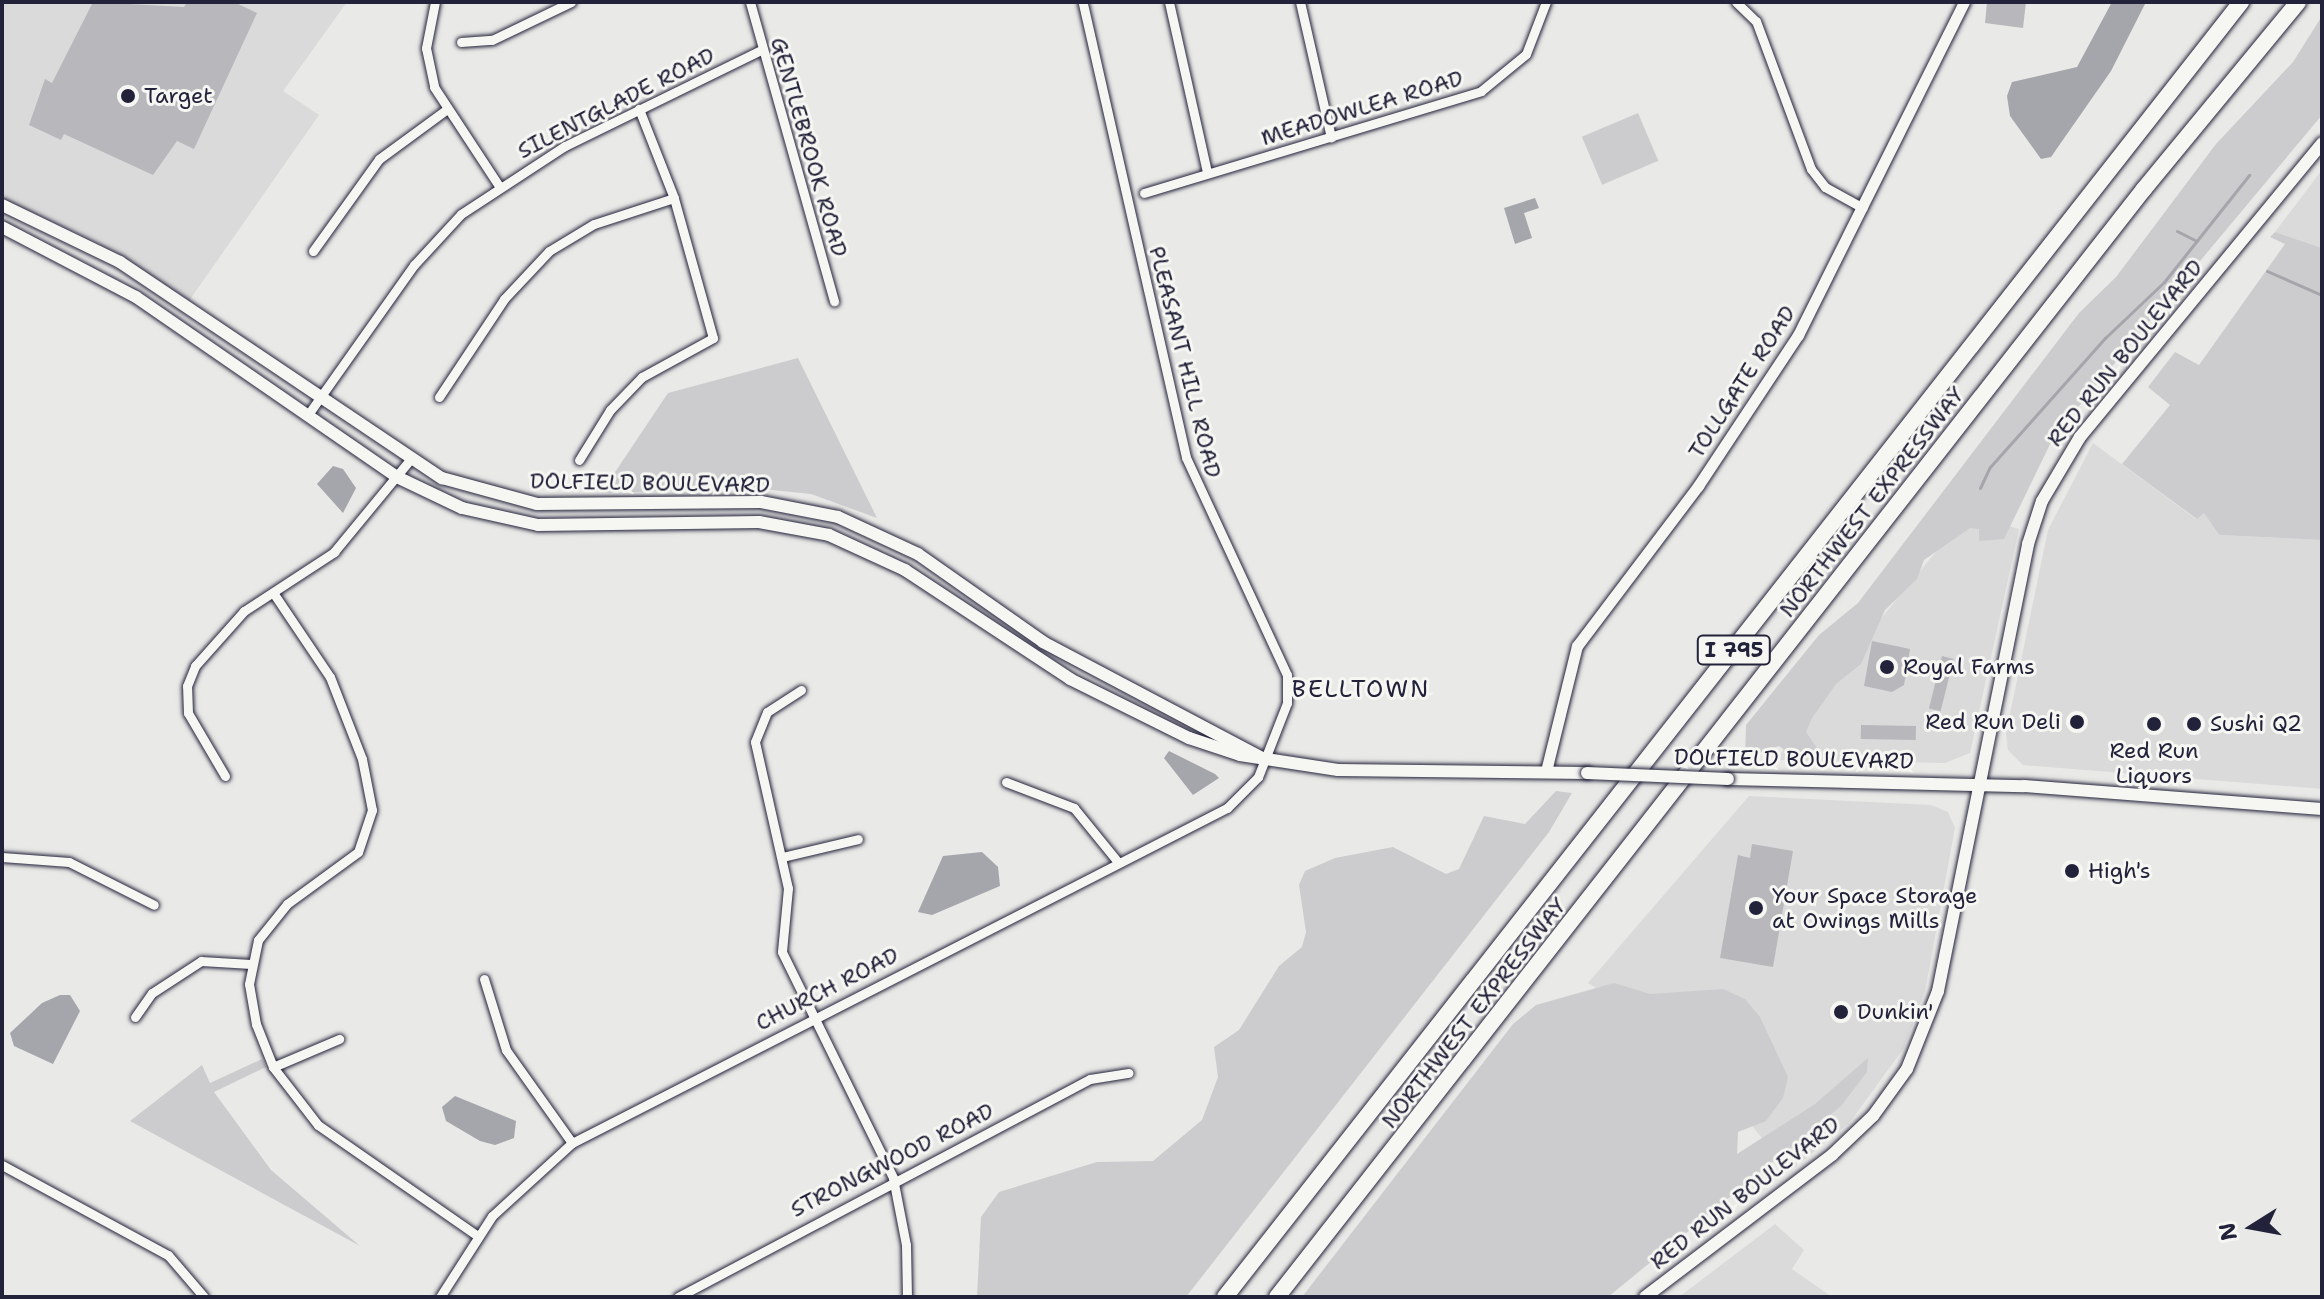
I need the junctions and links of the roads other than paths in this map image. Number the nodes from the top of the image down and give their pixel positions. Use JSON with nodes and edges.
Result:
{"nodes":[{"id":1,"x":435,"y":2,"type":"edge"},
{"id":2,"x":571,"y":2,"type":"edge"},
{"id":3,"x":750,"y":2,"type":"edge"},
{"id":4,"x":1083,"y":2,"type":"edge"},
{"id":5,"x":1169,"y":2,"type":"edge"},
{"id":6,"x":1300,"y":2,"type":"edge"},
{"id":7,"x":1546,"y":2,"type":"edge"},
{"id":8,"x":1736,"y":2,"type":"edge"},
{"id":9,"x":1964,"y":2,"type":"edge"},
{"id":10,"x":2241,"y":2,"type":"edge"},
{"id":11,"x":2298,"y":2,"type":"edge"},
{"id":12,"x":461,"y":42,"type":"dead end"},
{"id":13,"x":763,"y":49,"type":"junction"},
{"id":14,"x":639,"y":109,"type":"junction"},
{"id":15,"x":446,"y":110,"type":"junction"},
{"id":16,"x":1331,"y":137,"type":"junction"},
{"id":17,"x":2322,"y":143,"type":"edge"},
{"id":18,"x":1207,"y":172,"type":"junction"},
{"id":19,"x":499,"y":186,"type":"junction"},
{"id":20,"x":1144,"y":193,"type":"dead end"},
{"id":21,"x":674,"y":198,"type":"junction"},
{"id":22,"x":2,"y":205,"type":"edge"},
{"id":23,"x":1863,"y":208,"type":"junction"},
{"id":24,"x":2,"y":227,"type":"edge"},
{"id":25,"x":313,"y":251,"type":"dead end"},
{"id":26,"x":834,"y":301,"type":"dead end"},
{"id":27,"x":439,"y":397,"type":"dead end"},
{"id":28,"x":320,"y":400,"type":"junction"},
{"id":29,"x":307,"y":416,"type":"junction"},
{"id":30,"x":579,"y":460,"type":"dead end"},
{"id":31,"x":409,"y":461,"type":"junction"},
{"id":32,"x":397,"y":477,"type":"junction"},
{"id":33,"x":274,"y":594,"type":"junction"},
{"id":34,"x":801,"y":690,"type":"dead end"},
{"id":35,"x":1264,"y":760,"type":"junction"},
{"id":36,"x":1546,"y":771,"type":"junction"},
{"id":37,"x":225,"y":776,"type":"dead end"},
{"id":38,"x":1006,"y":782,"type":"dead end"},
{"id":39,"x":1981,"y":786,"type":"junction"},
{"id":40,"x":2322,"y":809,"type":"edge"},
{"id":41,"x":858,"y":839,"type":"dead end"},
{"id":42,"x":2,"y":857,"type":"edge"},
{"id":43,"x":782,"y":857,"type":"junction"},
{"id":44,"x":1117,"y":861,"type":"junction"},
{"id":45,"x":154,"y":905,"type":"dead end"},
{"id":46,"x":251,"y":964,"type":"junction"},
{"id":47,"x":484,"y":979,"type":"dead end"},
{"id":48,"x":135,"y":1017,"type":"dead end"},
{"id":49,"x":812,"y":1018,"type":"junction"},
{"id":50,"x":339,"y":1039,"type":"dead end"},
{"id":51,"x":273,"y":1067,"type":"junction"},
{"id":52,"x":1129,"y":1073,"type":"dead end"},
{"id":53,"x":572,"y":1143,"type":"junction"},
{"id":54,"x":2,"y":1165,"type":"edge"},
{"id":55,"x":893,"y":1178,"type":"junction"},
{"id":56,"x":476,"y":1235,"type":"junction"},
{"id":57,"x":204,"y":1297,"type":"edge"},
{"id":58,"x":440,"y":1297,"type":"edge"},
{"id":59,"x":678,"y":1297,"type":"edge"},
{"id":60,"x":907,"y":1297,"type":"edge"},
{"id":61,"x":1225,"y":1297,"type":"edge"},
{"id":62,"x":1277,"y":1297,"type":"edge"},
{"id":63,"x":1645,"y":1297,"type":"edge"}],
"edges":[{"from":1,"to":15,"type":"street"},
{"from":2,"to":12,"type":"street"},
{"from":3,"to":13,"type":"street","name":"GENTLEBROOK ROAD"},
{"from":4,"to":35,"type":"street","name":"PLEASANT HILL ROAD"},
{"from":5,"to":18,"type":"street"},
{"from":6,"to":16,"type":"street"},
{"from":7,"to":16,"type":"street","name":"MEADOWLEA ROAD"},
{"from":8,"to":23,"type":"street"},
{"from":9,"to":23,"type":"street","name":"TOLLGATE ROAD"},
{"from":10,"to":61,"type":"highway","name":"NORTHWEST EXPRESSWAY","number":"I 795"},
{"from":11,"to":62,"type":"highway","name":"NORTHWEST EXPRESSWAY","number":"I 795"},
{"from":13,"to":14,"type":"street","name":"SILENTGLADE ROAD"},
{"from":13,"to":26,"type":"street","name":"GENTLEBROOK ROAD"},
{"from":14,"to":19,"type":"street","name":"SILENTGLADE ROAD"},
{"from":14,"to":21,"type":"street"},
{"from":15,"to":19,"type":"street"},
{"from":15,"to":25,"type":"street"},
{"from":16,"to":18,"type":"street","name":"MEADOWLEA ROAD"},
{"from":17,"to":39,"type":"main road","name":"RED RUN BOULEVARD"},
{"from":18,"to":20,"type":"street","name":"MEADOWLEA ROAD"},
{"from":19,"to":28,"type":"street","name":"SILENTGLADE ROAD"},
{"from":21,"to":27,"type":"street"},
{"from":21,"to":30,"type":"street"},
{"from":22,"to":28,"type":"main road","name":"DOLFIELD BOULEVARD"},
{"from":23,"to":36,"type":"street","name":"TOLLGATE ROAD"},
{"from":24,"to":29,"type":"main road","name":"DOLFIELD BOULEVARD"},
{"from":28,"to":29,"type":"street","name":"SILENTGLADE ROAD"},
{"from":28,"to":31,"type":"main road","name":"DOLFIELD BOULEVARD"},
{"from":29,"to":32,"type":"main road","name":"DOLFIELD BOULEVARD"},
{"from":31,"to":32,"type":"street"},
{"from":31,"to":35,"type":"main road","name":"DOLFIELD BOULEVARD"},
{"from":32,"to":33,"type":"street"},
{"from":32,"to":35,"type":"main road","name":"DOLFIELD BOULEVARD"},
{"from":33,"to":37,"type":"street"},
{"from":33,"to":46,"type":"street"},
{"from":34,"to":43,"type":"street"},
{"from":35,"to":36,"type":"main road","name":"DOLFIELD BOULEVARD"},
{"from":35,"to":44,"type":"street","name":"CHURCH ROAD"},
{"from":36,"to":39,"type":"main road","name":"DOLFIELD BOULEVARD","bridge":true},
{"from":38,"to":44,"type":"street"},
{"from":39,"to":40,"type":"main road","name":"DOLFIELD BOULEVARD"},
{"from":39,"to":63,"type":"main road","name":"RED RUN BOULEVARD"},
{"from":41,"to":43,"type":"street"},
{"from":42,"to":45,"type":"street"},
{"from":43,"to":49,"type":"street"},
{"from":44,"to":49,"type":"street","name":"CHURCH ROAD"},
{"from":46,"to":48,"type":"street"},
{"from":46,"to":51,"type":"street"},
{"from":47,"to":53,"type":"street"},
{"from":49,"to":53,"type":"street","name":"CHURCH ROAD"},
{"from":49,"to":55,"type":"street"},
{"from":50,"to":51,"type":"street"},
{"from":51,"to":56,"type":"street"},
{"from":52,"to":55,"type":"street","name":"STRONGWOOD ROAD"},
{"from":53,"to":56,"type":"street","name":"CHURCH ROAD"},
{"from":54,"to":57,"type":"street"},
{"from":55,"to":59,"type":"street","name":"STRONGWOOD ROAD"},
{"from":55,"to":60,"type":"street"},
{"from":56,"to":58,"type":"street","name":"CHURCH ROAD"}]}
